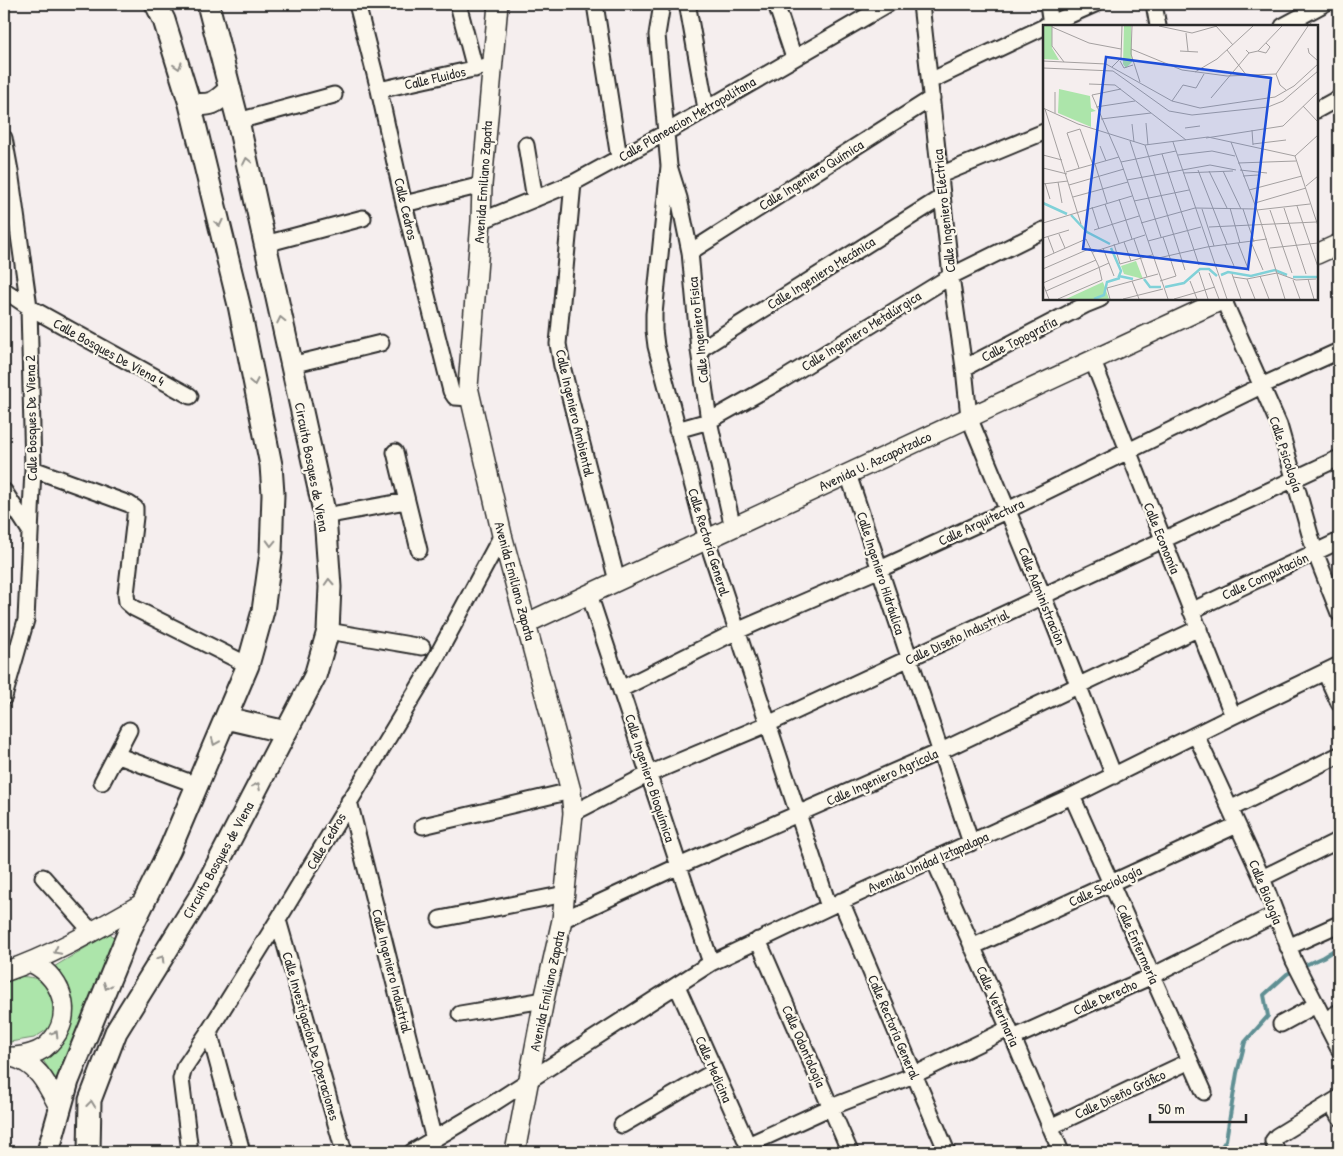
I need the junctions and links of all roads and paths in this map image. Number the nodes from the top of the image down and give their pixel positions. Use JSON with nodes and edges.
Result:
{"nodes":[{"id":1,"x":156,"y":4,"type":"edge"},
{"id":2,"x":208,"y":4,"type":"edge"},
{"id":3,"x":357,"y":4,"type":"edge"},
{"id":4,"x":458,"y":4,"type":"edge"},
{"id":5,"x":498,"y":4,"type":"edge"},
{"id":6,"x":595,"y":4,"type":"edge"},
{"id":7,"x":662,"y":4,"type":"edge"},
{"id":8,"x":776,"y":4,"type":"edge"},
{"id":9,"x":921,"y":4,"type":"edge"},
{"id":10,"x":1048,"y":4,"type":"edge"},
{"id":11,"x":1095,"y":4,"type":"edge"},
{"id":12,"x":1154,"y":4,"type":"edge"},
{"id":13,"x":1324,"y":4,"type":"edge"},
{"id":14,"x":882,"y":5,"type":"edge"},
{"id":15,"x":688,"y":8,"type":"dead end"},
{"id":16,"x":1048,"y":25,"type":"edge"},
{"id":17,"x":1050,"y":25,"type":"edge"},
{"id":18,"x":1158,"y":25,"type":"edge"},
{"id":19,"x":1285,"y":25,"type":"edge"},
{"id":20,"x":1043,"y":28,"type":"edge"},
{"id":21,"x":794,"y":58,"type":"junction"},
{"id":22,"x":483,"y":67,"type":"junction"},
{"id":23,"x":930,"y":81,"type":"junction"},
{"id":24,"x":230,"y":89,"type":"junction"},
{"id":25,"x":379,"y":90,"type":"junction"},
{"id":26,"x":334,"y":95,"type":"dead end"},
{"id":27,"x":932,"y":98,"type":"junction"},
{"id":28,"x":1337,"y":99,"type":"dead end"},
{"id":29,"x":706,"y":109,"type":"junction"},
{"id":30,"x":1318,"y":109,"type":"edge"},
{"id":31,"x":193,"y":113,"type":"junction"},
{"id":32,"x":237,"y":119,"type":"junction"},
{"id":33,"x":1043,"y":132,"type":"edge"},
{"id":34,"x":665,"y":133,"type":"junction"},
{"id":35,"x":4,"y":138,"type":"edge"},
{"id":36,"x":526,"y":145,"type":"dead end"},
{"id":37,"x":619,"y":158,"type":"junction"},
{"id":38,"x":669,"y":166,"type":"junction"},
{"id":39,"x":7,"y":175,"type":"edge"},
{"id":40,"x":940,"y":175,"type":"junction"},
{"id":41,"x":573,"y":183,"type":"junction"},
{"id":42,"x":482,"y":185,"type":"junction"},
{"id":43,"x":942,"y":197,"type":"junction"},
{"id":44,"x":535,"y":199,"type":"junction"},
{"id":45,"x":404,"y":204,"type":"junction"},
{"id":46,"x":363,"y":218,"type":"dead end"},
{"id":47,"x":481,"y":221,"type":"junction"},
{"id":48,"x":1043,"y":230,"type":"edge"},
{"id":49,"x":265,"y":244,"type":"junction"},
{"id":50,"x":1339,"y":244,"type":"edge"},
{"id":51,"x":690,"y":252,"type":"junction"},
{"id":52,"x":1318,"y":254,"type":"edge"},
{"id":53,"x":952,"y":276,"type":"junction"},
{"id":54,"x":4,"y":290,"type":"edge"},
{"id":55,"x":1221,"y":300,"type":"edge"},
{"id":56,"x":1223,"y":300,"type":"edge"},
{"id":57,"x":1084,"y":302,"type":"edge"},
{"id":58,"x":28,"y":307,"type":"junction"},
{"id":59,"x":381,"y":343,"type":"dead end"},
{"id":60,"x":699,"y":350,"type":"junction"},
{"id":61,"x":1339,"y":350,"type":"edge"},
{"id":62,"x":1092,"y":359,"type":"junction"},
{"id":63,"x":291,"y":365,"type":"junction"},
{"id":64,"x":964,"y":368,"type":"junction"},
{"id":65,"x":1261,"y":386,"type":"junction"},
{"id":66,"x":190,"y":396,"type":"dead end"},
{"id":67,"x":470,"y":398,"type":"junction"},
{"id":68,"x":970,"y":417,"type":"junction"},
{"id":69,"x":709,"y":420,"type":"junction"},
{"id":70,"x":677,"y":430,"type":"junction"},
{"id":71,"x":395,"y":452,"type":"dead end"},
{"id":72,"x":1128,"y":452,"type":"junction"},
{"id":73,"x":1339,"y":458,"type":"edge"},
{"id":74,"x":33,"y":469,"type":"junction"},
{"id":75,"x":848,"y":474,"type":"junction"},
{"id":76,"x":1295,"y":480,"type":"junction"},
{"id":77,"x":4,"y":490,"type":"edge"},
{"id":78,"x":406,"y":501,"type":"junction"},
{"id":79,"x":1008,"y":510,"type":"junction"},
{"id":80,"x":325,"y":516,"type":"junction"},
{"id":81,"x":734,"y":528,"type":"junction"},
{"id":82,"x":30,"y":531,"type":"junction"},
{"id":83,"x":502,"y":535,"type":"junction"},
{"id":84,"x":707,"y":540,"type":"junction"},
{"id":85,"x":1163,"y":540,"type":"junction"},
{"id":86,"x":1339,"y":540,"type":"edge"},
{"id":87,"x":419,"y":550,"type":"dead end"},
{"id":88,"x":1315,"y":552,"type":"junction"},
{"id":89,"x":880,"y":569,"type":"junction"},
{"id":90,"x":617,"y":580,"type":"junction"},
{"id":91,"x":589,"y":594,"type":"junction"},
{"id":92,"x":1043,"y":596,"type":"junction"},
{"id":93,"x":1191,"y":611,"type":"junction"},
{"id":94,"x":1339,"y":613,"type":"edge"},
{"id":95,"x":527,"y":623,"type":"junction"},
{"id":96,"x":1199,"y":628,"type":"junction"},
{"id":97,"x":328,"y":631,"type":"junction"},
{"id":98,"x":737,"y":631,"type":"junction"},
{"id":99,"x":422,"y":647,"type":"dead end"},
{"id":100,"x":910,"y":659,"type":"junction"},
{"id":101,"x":248,"y":665,"type":"junction"},
{"id":102,"x":1339,"y":665,"type":"edge"},
{"id":103,"x":1325,"y":672,"type":"junction"},
{"id":104,"x":1078,"y":685,"type":"junction"},
{"id":105,"x":620,"y":689,"type":"junction"},
{"id":106,"x":4,"y":697,"type":"edge"},
{"id":107,"x":1339,"y":703,"type":"edge"},
{"id":108,"x":1233,"y":716,"type":"junction"},
{"id":109,"x":226,"y":718,"type":"junction"},
{"id":110,"x":768,"y":724,"type":"junction"},
{"id":111,"x":129,"y":730,"type":"dead end"},
{"id":112,"x":286,"y":732,"type":"junction"},
{"id":113,"x":1196,"y":735,"type":"junction"},
{"id":114,"x":941,"y":751,"type":"junction"},
{"id":115,"x":116,"y":755,"type":"junction"},
{"id":116,"x":1339,"y":755,"type":"edge"},
{"id":117,"x":649,"y":774,"type":"junction"},
{"id":118,"x":1114,"y":776,"type":"junction"},
{"id":119,"x":102,"y":782,"type":"dead end"},
{"id":120,"x":197,"y":785,"type":"junction"},
{"id":121,"x":571,"y":791,"type":"junction"},
{"id":122,"x":1072,"y":796,"type":"junction"},
{"id":123,"x":349,"y":801,"type":"junction"},
{"id":124,"x":1230,"y":809,"type":"junction"},
{"id":125,"x":573,"y":813,"type":"junction"},
{"id":126,"x":798,"y":815,"type":"junction"},
{"id":127,"x":1237,"y":825,"type":"junction"},
{"id":128,"x":424,"y":826,"type":"dead end"},
{"id":129,"x":1339,"y":840,"type":"edge"},
{"id":130,"x":971,"y":843,"type":"junction"},
{"id":131,"x":934,"y":860,"type":"junction"},
{"id":132,"x":679,"y":866,"type":"junction"},
{"id":133,"x":43,"y":877,"type":"dead end"},
{"id":134,"x":1262,"y":878,"type":"junction"},
{"id":135,"x":1111,"y":883,"type":"junction"},
{"id":136,"x":564,"y":894,"type":"junction"},
{"id":137,"x":145,"y":902,"type":"junction"},
{"id":138,"x":835,"y":904,"type":"junction"},
{"id":139,"x":1276,"y":914,"type":"junction"},
{"id":140,"x":440,"y":919,"type":"dead end"},
{"id":141,"x":278,"y":920,"type":"junction"},
{"id":142,"x":562,"y":920,"type":"junction"},
{"id":143,"x":1339,"y":924,"type":"edge"},
{"id":144,"x":92,"y":932,"type":"junction"},
{"id":145,"x":758,"y":940,"type":"junction"},
{"id":146,"x":972,"y":947,"type":"junction"},
{"id":147,"x":1288,"y":947,"type":"junction"},
{"id":148,"x":32,"y":963,"type":"junction"},
{"id":149,"x":711,"y":963,"type":"junction"},
{"id":150,"x":4,"y":972,"type":"edge"},
{"id":151,"x":1152,"y":976,"type":"junction"},
{"id":152,"x":677,"y":986,"type":"junction"},
{"id":153,"x":544,"y":1000,"type":"junction"},
{"id":154,"x":1316,"y":1005,"type":"junction"},
{"id":155,"x":1339,"y":1012,"type":"edge"},
{"id":156,"x":460,"y":1014,"type":"dead end"},
{"id":157,"x":1324,"y":1020,"type":"junction"},
{"id":158,"x":1281,"y":1024,"type":"dead end"},
{"id":159,"x":209,"y":1031,"type":"junction"},
{"id":160,"x":1010,"y":1033,"type":"junction"},
{"id":161,"x":1339,"y":1049,"type":"edge"},
{"id":162,"x":9,"y":1057,"type":"edge"},
{"id":163,"x":1190,"y":1061,"type":"junction"},
{"id":164,"x":715,"y":1071,"type":"junction"},
{"id":165,"x":914,"y":1075,"type":"junction"},
{"id":166,"x":529,"y":1081,"type":"junction"},
{"id":167,"x":1204,"y":1092,"type":"dead end"},
{"id":168,"x":1335,"y":1100,"type":"edge"},
{"id":169,"x":60,"y":1107,"type":"junction"},
{"id":170,"x":831,"y":1108,"type":"junction"},
{"id":171,"x":1339,"y":1117,"type":"edge"},
{"id":172,"x":622,"y":1125,"type":"dead end"},
{"id":173,"x":1050,"y":1127,"type":"junction"},
{"id":174,"x":434,"y":1140,"type":"junction"},
{"id":175,"x":1275,"y":1146,"type":"edge"},
{"id":176,"x":749,"y":1149,"type":"edge"},
{"id":177,"x":48,"y":1152,"type":"edge"},
{"id":178,"x":90,"y":1152,"type":"edge"},
{"id":179,"x":190,"y":1152,"type":"edge"},
{"id":180,"x":242,"y":1152,"type":"edge"},
{"id":181,"x":344,"y":1152,"type":"edge"},
{"id":182,"x":412,"y":1152,"type":"edge"},
{"id":183,"x":514,"y":1152,"type":"edge"},
{"id":184,"x":850,"y":1152,"type":"edge"},
{"id":185,"x":947,"y":1152,"type":"edge"},
{"id":186,"x":1061,"y":1152,"type":"edge"}],
"edges":[{"from":1,"to":31,"type":"main road","one_way":true},
{"from":2,"to":24,"type":"main road","name":"Circuito Bosques de Viena"},
{"from":3,"to":25,"type":"street","name":"Calle Cedros"},
{"from":4,"to":22,"type":"street"},
{"from":5,"to":22,"type":"street","name":"Avenida Emiliano Zapata"},
{"from":6,"to":37,"type":"street"},
{"from":7,"to":34,"type":"street","name":"Calle Ingeniero Física"},
{"from":8,"to":21,"type":"street"},
{"from":9,"to":23,"type":"street","name":"Calle Ingeniero Eléctrica"},
{"from":10,"to":16,"type":"street"},
{"from":11,"to":17,"type":"street"},
{"from":12,"to":18,"type":"street"},
{"from":13,"to":19,"type":"street"},
{"from":14,"to":21,"type":"street","name":"Calle Planeacion Metropolitana"},
{"from":15,"to":29,"type":"street"},
{"from":20,"to":23,"type":"street"},
{"from":21,"to":29,"type":"street","name":"Calle Planeacion Metropolitana"},
{"from":22,"to":25,"type":"street","name":"Calle Fluidos"},
{"from":22,"to":42,"type":"street","name":"Avenida Emiliano Zapata"},
{"from":23,"to":27,"type":"street","name":"Calle Ingeniero Eléctrica"},
{"from":24,"to":31,"type":"main road"},
{"from":24,"to":32,"type":"main road","name":"Circuito Bosques de Viena"},
{"from":25,"to":45,"type":"street","name":"Calle Cedros"},
{"from":26,"to":32,"type":"street"},
{"from":27,"to":40,"type":"street","name":"Calle Ingeniero Eléctrica"},
{"from":27,"to":51,"type":"street","name":"Calle Ingeniero Química"},
{"from":28,"to":30,"type":"street"},
{"from":29,"to":34,"type":"street","name":"Calle Planeacion Metropolitana"},
{"from":31,"to":32,"type":"main road"},
{"from":31,"to":101,"type":"main road","one_way":true},
{"from":49,"to":32,"type":"main road","name":"Circuito Bosques de Viena","one_way":true},
{"from":33,"to":40,"type":"street"},
{"from":34,"to":37,"type":"street","name":"Calle Planeacion Metropolitana"},
{"from":34,"to":38,"type":"street","name":"Calle Ingeniero Física"},
{"from":35,"to":39,"type":"street","name":"Calle Bosques De Viena 2"},
{"from":36,"to":44,"type":"street"},
{"from":37,"to":41,"type":"street","name":"Calle Planeacion Metropolitana"},
{"from":38,"to":51,"type":"street","name":"Calle Ingeniero Física"},
{"from":38,"to":70,"type":"street","name":"Calle Rectoría General"},
{"from":39,"to":58,"type":"street","name":"Calle Bosques De Viena 2"},
{"from":40,"to":43,"type":"street","name":"Calle Ingeniero Eléctrica"},
{"from":41,"to":44,"type":"street","name":"Calle Planeacion Metropolitana"},
{"from":41,"to":90,"type":"street","name":"Calle Ingeniero Ambiental"},
{"from":42,"to":45,"type":"street"},
{"from":42,"to":47,"type":"street","name":"Avenida Emiliano Zapata"},
{"from":43,"to":53,"type":"street","name":"Calle Ingeniero Eléctrica"},
{"from":43,"to":60,"type":"street","name":"Calle Ingeniero Mecánica"},
{"from":44,"to":47,"type":"street","name":"Calle Planeacion Metropolitana"},
{"from":45,"to":67,"type":"street","name":"Calle Cedros"},
{"from":46,"to":49,"type":"street"},
{"from":47,"to":67,"type":"street","name":"Avenida Emiliano Zapata"},
{"from":48,"to":53,"type":"street","name":"Calle Ingeniero Metalúrgica"},
{"from":63,"to":49,"type":"main road","name":"Circuito Bosques de Viena","one_way":true},
{"from":50,"to":52,"type":"street"},
{"from":51,"to":60,"type":"street","name":"Calle Ingeniero Física"},
{"from":53,"to":64,"type":"street","name":"Calle Ingeniero Eléctrica"},
{"from":53,"to":69,"type":"street","name":"Calle Ingeniero Metalúrgica"},
{"from":54,"to":58,"type":"street","name":"Calle Bosques De Viena 4"},
{"from":55,"to":62,"type":"street","name":"Avenida U. Azcapotzalco"},
{"from":56,"to":65,"type":"street","name":"Calle Psicología"},
{"from":57,"to":64,"type":"street","name":"Calle Topografía"},
{"from":58,"to":66,"type":"street","name":"Calle Bosques De Viena 4"},
{"from":58,"to":74,"type":"street","name":"Calle Bosques De Viena 2"},
{"from":59,"to":63,"type":"street"},
{"from":60,"to":69,"type":"street","name":"Calle Ingeniero Física"},
{"from":61,"to":65,"type":"street","name":"Calle Arquitectura"},
{"from":62,"to":68,"type":"street","name":"Avenida U. Azcapotzalco"},
{"from":62,"to":72,"type":"street","name":"Calle Economía"},
{"from":63,"to":80,"type":"main road","name":"Circuito Bosques de Viena"},
{"from":64,"to":68,"type":"street","name":"Calle Ingeniero Eléctrica"},
{"from":65,"to":72,"type":"street","name":"Calle Arquitectura"},
{"from":65,"to":76,"type":"street","name":"Calle Psicología"},
{"from":67,"to":83,"type":"street","name":"Avenida Emiliano Zapata"},
{"from":68,"to":75,"type":"street","name":"Avenida U. Azcapotzalco"},
{"from":68,"to":79,"type":"street","name":"Calle Administración"},
{"from":69,"to":70,"type":"street","name":"Calle Ingeniero Metalúrgica"},
{"from":69,"to":81,"type":"street","name":"Calle Ingeniero Física"},
{"from":70,"to":84,"type":"street","name":"Calle Rectoría General"},
{"from":71,"to":78,"type":"street"},
{"from":72,"to":79,"type":"street","name":"Calle Arquitectura"},
{"from":72,"to":85,"type":"street","name":"Calle Economía"},
{"from":73,"to":76,"type":"street","name":"Calle Diseño Industrial"},
{"from":74,"to":82,"type":"street","name":"Calle Bosques De Viena 2"},
{"from":74,"to":101,"type":"street"},
{"from":75,"to":81,"type":"street","name":"Avenida U. Azcapotzalco"},
{"from":75,"to":89,"type":"street","name":"Calle Ingeniero Hidráulica"},
{"from":76,"to":85,"type":"street","name":"Calle Diseño Industrial"},
{"from":76,"to":88,"type":"street","name":"Calle Psicología"},
{"from":77,"to":82,"type":"street"},
{"from":78,"to":80,"type":"street"},
{"from":78,"to":87,"type":"street"},
{"from":79,"to":89,"type":"street","name":"Calle Arquitectura"},
{"from":79,"to":92,"type":"street","name":"Calle Administración"},
{"from":97,"to":80,"type":"main road","name":"Circuito Bosques de Viena","one_way":true},
{"from":81,"to":84,"type":"street","name":"Avenida U. Azcapotzalco"},
{"from":82,"to":106,"type":"street","name":"Calle Bosques De Viena 2"},
{"from":83,"to":95,"type":"street","name":"Avenida Emiliano Zapata"},
{"from":83,"to":123,"type":"street","name":"Calle Cedros"},
{"from":84,"to":90,"type":"street","name":"Avenida U. Azcapotzalco"},
{"from":84,"to":98,"type":"street","name":"Calle Rectoría General"},
{"from":85,"to":92,"type":"street","name":"Calle Diseño Industrial"},
{"from":85,"to":93,"type":"street","name":"Calle Economía"},
{"from":86,"to":88,"type":"street","name":"Calle Computación"},
{"from":88,"to":93,"type":"street","name":"Calle Computación"},
{"from":88,"to":94,"type":"street","name":"Calle Psicología"},
{"from":89,"to":98,"type":"street","name":"Calle Arquitectura"},
{"from":89,"to":100,"type":"street","name":"Calle Ingeniero Hidráulica"},
{"from":90,"to":91,"type":"street","name":"Avenida U. Azcapotzalco"},
{"from":91,"to":95,"type":"street","name":"Avenida U. Azcapotzalco"},
{"from":91,"to":105,"type":"street","name":"Calle Ingeniero Bioquímica"},
{"from":92,"to":100,"type":"street","name":"Calle Diseño Industrial"},
{"from":92,"to":104,"type":"street","name":"Calle Administración"},
{"from":93,"to":96,"type":"street","name":"Calle Economía"},
{"from":95,"to":121,"type":"street","name":"Avenida Emiliano Zapata"},
{"from":96,"to":104,"type":"street","name":"Calle Ingeniero Agrícola"},
{"from":96,"to":108,"type":"street","name":"Calle Economía"},
{"from":97,"to":99,"type":"street"},
{"from":97,"to":112,"type":"main road","name":"Circuito Bosques de Viena"},
{"from":98,"to":105,"type":"street","name":"Calle Arquitectura"},
{"from":98,"to":110,"type":"street","name":"Calle Rectoría General"},
{"from":100,"to":110,"type":"street","name":"Calle Diseño Industrial"},
{"from":100,"to":114,"type":"street","name":"Calle Ingeniero Hidráulica"},
{"from":101,"to":109,"type":"main road"},
{"from":102,"to":103,"type":"street","name":"Avenida Unidad Iztapalapa"},
{"from":103,"to":107,"type":"street"},
{"from":103,"to":108,"type":"street","name":"Avenida Unidad Iztapalapa"},
{"from":104,"to":114,"type":"street","name":"Calle Ingeniero Agrícola"},
{"from":104,"to":118,"type":"street","name":"Calle Administración"},
{"from":105,"to":117,"type":"street","name":"Calle Ingeniero Bioquímica"},
{"from":108,"to":113,"type":"street","name":"Avenida Unidad Iztapalapa"},
{"from":109,"to":112,"type":"main road"},
{"from":109,"to":120,"type":"main road","one_way":true},
{"from":110,"to":117,"type":"street","name":"Calle Diseño Industrial"},
{"from":110,"to":126,"type":"street","name":"Calle Rectoría General"},
{"from":111,"to":115,"type":"street"},
{"from":178,"to":112,"type":"main road","name":"Circuito Bosques de Viena","one_way":true},
{"from":113,"to":118,"type":"street","name":"Avenida Unidad Iztapalapa"},
{"from":113,"to":124,"type":"street","name":"Calle Biología"},
{"from":114,"to":126,"type":"street","name":"Calle Ingeniero Agrícola"},
{"from":114,"to":130,"type":"street","name":"Calle Ingeniero Hidráulica"},
{"from":115,"to":119,"type":"street"},
{"from":115,"to":120,"type":"street"},
{"from":116,"to":124,"type":"street"},
{"from":117,"to":125,"type":"street","name":"Calle Diseño Industrial"},
{"from":117,"to":132,"type":"street","name":"Calle Ingeniero Bioquímica"},
{"from":118,"to":122,"type":"street","name":"Avenida Unidad Iztapalapa"},
{"from":120,"to":137,"type":"main road"},
{"from":121,"to":125,"type":"street","name":"Avenida Emiliano Zapata"},
{"from":121,"to":128,"type":"street"},
{"from":122,"to":130,"type":"street","name":"Avenida Unidad Iztapalapa"},
{"from":122,"to":135,"type":"street","name":"Calle Enfermería"},
{"from":123,"to":141,"type":"street","name":"Calle Cedros"},
{"from":123,"to":174,"type":"street","name":"Calle Ingeniero Industrial"},
{"from":124,"to":127,"type":"street","name":"Calle Biología"},
{"from":125,"to":136,"type":"street","name":"Avenida Emiliano Zapata"},
{"from":126,"to":132,"type":"street","name":"Calle Ingeniero Agrícola"},
{"from":126,"to":138,"type":"street","name":"Calle Rectoría General"},
{"from":127,"to":134,"type":"street","name":"Calle Biología"},
{"from":127,"to":135,"type":"street","name":"Calle Sociología"},
{"from":129,"to":134,"type":"street"},
{"from":130,"to":131,"type":"street","name":"Avenida Unidad Iztapalapa"},
{"from":131,"to":138,"type":"street","name":"Avenida Unidad Iztapalapa"},
{"from":131,"to":146,"type":"street","name":"Calle Veterinaria"},
{"from":132,"to":142,"type":"street","name":"Calle Ingeniero Agrícola"},
{"from":132,"to":149,"type":"street","name":"Calle Ingeniero Bioquímica"},
{"from":133,"to":144,"type":"street"},
{"from":134,"to":139,"type":"street","name":"Calle Biología"},
{"from":135,"to":146,"type":"street","name":"Calle Sociología"},
{"from":135,"to":151,"type":"street","name":"Calle Enfermería"},
{"from":136,"to":140,"type":"street"},
{"from":136,"to":142,"type":"street","name":"Avenida Emiliano Zapata"},
{"from":137,"to":144,"type":"street"},
{"from":137,"to":169,"type":"main road","one_way":true},
{"from":138,"to":145,"type":"street","name":"Avenida Unidad Iztapalapa"},
{"from":138,"to":165,"type":"street","name":"Calle Rectoría General"},
{"from":139,"to":147,"type":"street","name":"Calle Biología"},
{"from":139,"to":151,"type":"street","name":"Calle Derecho"},
{"from":141,"to":159,"type":"street","name":"Calle Cedros"},
{"from":141,"to":181,"type":"street","name":"Calle Investigación De Operaciones"},
{"from":142,"to":153,"type":"street","name":"Avenida Emiliano Zapata"},
{"from":143,"to":147,"type":"street"},
{"from":144,"to":148,"type":"street","one_way":true},
{"from":145,"to":149,"type":"street","name":"Avenida Unidad Iztapalapa"},
{"from":145,"to":170,"type":"street","name":"Calle Odontología"},
{"from":146,"to":160,"type":"street","name":"Calle Veterinaria"},
{"from":147,"to":154,"type":"street","name":"Calle Biología"},
{"from":148,"to":150,"type":"street"},
{"from":162,"to":148,"type":"street","one_way":true},
{"from":149,"to":152,"type":"street","name":"Avenida Unidad Iztapalapa"},
{"from":151,"to":160,"type":"street","name":"Calle Derecho"},
{"from":151,"to":163,"type":"street","name":"Calle Enfermería"},
{"from":152,"to":164,"type":"street","name":"Calle Medicina"},
{"from":152,"to":166,"type":"street","name":"Avenida Unidad Iztapalapa"},
{"from":153,"to":156,"type":"street"},
{"from":153,"to":166,"type":"street","name":"Avenida Emiliano Zapata"},
{"from":154,"to":157,"type":"street","name":"Calle Biología"},
{"from":154,"to":158,"type":"street"},
{"from":155,"to":157,"type":"street"},
{"from":157,"to":161,"type":"street","name":"Calle Biología"},
{"from":159,"to":179,"type":"street","name":"Calle Cedros"},
{"from":159,"to":180,"type":"street"},
{"from":160,"to":165,"type":"street","name":"Calle Derecho"},
{"from":160,"to":173,"type":"street","name":"Calle Veterinaria"},
{"from":162,"to":169,"type":"street"},
{"from":163,"to":167,"type":"street","name":"Calle Enfermería"},
{"from":163,"to":173,"type":"street","name":"Calle Diseño Gráfico"},
{"from":164,"to":172,"type":"street"},
{"from":164,"to":176,"type":"street","name":"Calle Medicina"},
{"from":165,"to":170,"type":"street","name":"Calle Derecho"},
{"from":165,"to":185,"type":"street","name":"Calle Rectoría General"},
{"from":166,"to":174,"type":"street","name":"Avenida Unidad Iztapalapa"},
{"from":166,"to":183,"type":"street","name":"Avenida Emiliano Zapata"},
{"from":168,"to":171,"type":"street"},
{"from":168,"to":175,"type":"street"},
{"from":169,"to":177,"type":"main road"},
{"from":170,"to":176,"type":"street","name":"Calle Derecho"},
{"from":170,"to":184,"type":"street","name":"Calle Odontología"},
{"from":173,"to":186,"type":"street","name":"Calle Veterinaria"},
{"from":174,"to":182,"type":"street","name":"Avenida Unidad Iztapalapa"}]}
